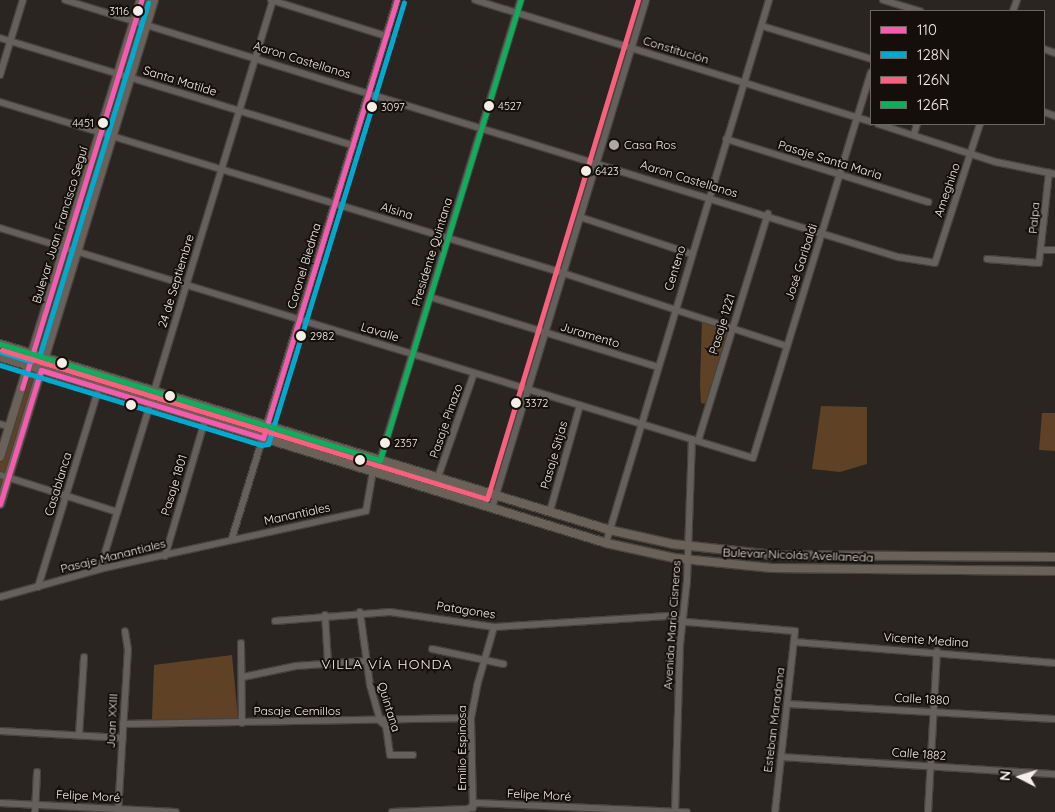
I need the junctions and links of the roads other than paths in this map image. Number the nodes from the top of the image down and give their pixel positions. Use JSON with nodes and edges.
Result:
{"nodes":[{"id":1,"x":23,"y":0,"type":"edge"},
{"id":2,"x":65,"y":0,"type":"edge"},
{"id":3,"x":142,"y":0,"type":"edge"},
{"id":4,"x":154,"y":0,"type":"edge"},
{"id":5,"x":272,"y":0,"type":"edge"},
{"id":6,"x":398,"y":0,"type":"edge"},
{"id":7,"x":475,"y":0,"type":"edge"},
{"id":8,"x":521,"y":0,"type":"edge"},
{"id":9,"x":646,"y":0,"type":"edge"},
{"id":10,"x":769,"y":0,"type":"edge"},
{"id":11,"x":883,"y":0,"type":"edge"},
{"id":12,"x":894,"y":2,"type":"edge"},
{"id":13,"x":917,"y":10,"type":"edge"},
{"id":14,"x":517,"y":13,"type":"junction"},
{"id":15,"x":135,"y":21,"type":"junction"},
{"id":16,"x":147,"y":24,"type":"junction"},
{"id":17,"x":762,"y":26,"type":"junction"},
{"id":18,"x":386,"y":36,"type":"junction"},
{"id":19,"x":0,"y":38,"type":"edge"},
{"id":20,"x":10,"y":41,"type":"junction"},
{"id":21,"x":631,"y":48,"type":"junction"},
{"id":22,"x":256,"y":58,"type":"junction"},
{"id":23,"x":870,"y":59,"type":"edge"},
{"id":24,"x":119,"y":74,"type":"junction"},
{"id":25,"x":0,"y":76,"type":"edge"},
{"id":26,"x":870,"y":76,"type":"edge"},
{"id":27,"x":130,"y":77,"type":"junction"},
{"id":28,"x":744,"y":83,"type":"junction"},
{"id":29,"x":369,"y":92,"type":"junction"},
{"id":30,"x":0,"y":102,"type":"edge"},
{"id":31,"x":240,"y":111,"type":"junction"},
{"id":32,"x":857,"y":118,"type":"junction"},
{"id":33,"x":870,"y":122,"type":"edge"},
{"id":34,"x":882,"y":125,"type":"edge"},
{"id":35,"x":917,"y":125,"type":"edge"},
{"id":36,"x":980,"y":125,"type":"edge"},
{"id":37,"x":482,"y":127,"type":"junction"},
{"id":38,"x":101,"y":133,"type":"junction"},
{"id":39,"x":914,"y":134,"type":"junction"},
{"id":40,"x":113,"y":136,"type":"junction"},
{"id":41,"x":726,"y":139,"type":"junction"},
{"id":42,"x":353,"y":145,"type":"junction"},
{"id":43,"x":971,"y":152,"type":"junction"},
{"id":44,"x":597,"y":162,"type":"junction"},
{"id":45,"x":222,"y":170,"type":"junction"},
{"id":46,"x":1052,"y":174,"type":"edge"},
{"id":47,"x":841,"y":175,"type":"junction"},
{"id":48,"x":709,"y":197,"type":"junction"},
{"id":49,"x":928,"y":202,"type":"dead end"},
{"id":50,"x":335,"y":204,"type":"junction"},
{"id":51,"x":768,"y":214,"type":"junction"},
{"id":52,"x":580,"y":217,"type":"junction"},
{"id":53,"x":0,"y":228,"type":"edge"},
{"id":54,"x":823,"y":233,"type":"junction"},
{"id":55,"x":448,"y":238,"type":"junction"},
{"id":56,"x":65,"y":248,"type":"junction"},
{"id":57,"x":1043,"y":250,"type":"junction"},
{"id":58,"x":1055,"y":250,"type":"edge"},
{"id":59,"x":77,"y":251,"type":"junction"},
{"id":60,"x":692,"y":254,"type":"junction"},
{"id":61,"x":987,"y":259,"type":"dead end"},
{"id":62,"x":935,"y":263,"type":"joint"},
{"id":63,"x":563,"y":273,"type":"junction"},
{"id":64,"x":186,"y":285,"type":"junction"},
{"id":65,"x":430,"y":297,"type":"junction"},
{"id":66,"x":674,"y":309,"type":"junction"},
{"id":67,"x":300,"y":319,"type":"junction"},
{"id":68,"x":733,"y":327,"type":"junction"},
{"id":69,"x":545,"y":333,"type":"junction"},
{"id":70,"x":0,"y":344,"type":"edge"},
{"id":71,"x":786,"y":346,"type":"junction"},
{"id":72,"x":32,"y":354,"type":"junction"},
{"id":73,"x":412,"y":354,"type":"junction"},
{"id":74,"x":0,"y":357,"type":"edge"},
{"id":75,"x":45,"y":358,"type":"junction"},
{"id":76,"x":29,"y":366,"type":"junction"},
{"id":77,"x":657,"y":367,"type":"junction"},
{"id":78,"x":41,"y":370,"type":"junction"},
{"id":79,"x":474,"y":373,"type":"junction"},
{"id":80,"x":99,"y":388,"type":"junction"},
{"id":81,"x":528,"y":389,"type":"junction"},
{"id":82,"x":154,"y":391,"type":"junction"},
{"id":83,"x":150,"y":403,"type":"junction"},
{"id":84,"x":580,"y":405,"type":"junction"},
{"id":85,"x":205,"y":420,"type":"junction"},
{"id":86,"x":0,"y":424,"type":"edge"},
{"id":87,"x":640,"y":424,"type":"junction"},
{"id":88,"x":267,"y":425,"type":"junction"},
{"id":89,"x":10,"y":427,"type":"junction"},
{"id":90,"x":263,"y":438,"type":"junction"},
{"id":91,"x":695,"y":440,"type":"junction"},
{"id":92,"x":0,"y":457,"type":"edge"},
{"id":93,"x":753,"y":458,"type":"joint"},
{"id":94,"x":380,"y":460,"type":"junction"},
{"id":95,"x":373,"y":471,"type":"junction"},
{"id":96,"x":4,"y":477,"type":"edge"},
{"id":97,"x":438,"y":477,"type":"junction"},
{"id":98,"x":496,"y":495,"type":"junction"},
{"id":99,"x":67,"y":496,"type":"junction"},
{"id":100,"x":0,"y":504,"type":"edge"},
{"id":101,"x":492,"y":508,"type":"junction"},
{"id":102,"x":366,"y":511,"type":"joint"},
{"id":103,"x":550,"y":511,"type":"junction"},
{"id":104,"x":117,"y":512,"type":"junction"},
{"id":105,"x":610,"y":530,"type":"junction"},
{"id":106,"x":232,"y":538,"type":"junction"},
{"id":107,"x":606,"y":543,"type":"junction"},
{"id":108,"x":688,"y":546,"type":"junction"},
{"id":109,"x":165,"y":556,"type":"junction"},
{"id":110,"x":1055,"y":557,"type":"edge"},
{"id":111,"x":687,"y":560,"type":"junction"},
{"id":112,"x":100,"y":569,"type":"junction"},
{"id":113,"x":1055,"y":571,"type":"edge"},
{"id":114,"x":38,"y":587,"type":"junction"},
{"id":115,"x":0,"y":597,"type":"edge"},
{"id":116,"x":360,"y":612,"type":"junction"},
{"id":117,"x":325,"y":615,"type":"junction"},
{"id":118,"x":274,"y":621,"type":"dead end"},
{"id":119,"x":682,"y":621,"type":"junction"},
{"id":120,"x":494,"y":627,"type":"junction"},
{"id":121,"x":125,"y":632,"type":"dead end"},
{"id":122,"x":241,"y":642,"type":"dead end"},
{"id":123,"x":795,"y":642,"type":"junction"},
{"id":124,"x":432,"y":649,"type":"dead end"},
{"id":125,"x":938,"y":651,"type":"junction"},
{"id":126,"x":84,"y":657,"type":"dead end"},
{"id":127,"x":486,"y":658,"type":"junction"},
{"id":128,"x":366,"y":661,"type":"junction"},
{"id":129,"x":328,"y":663,"type":"junction"},
{"id":130,"x":1055,"y":663,"type":"edge"},
{"id":131,"x":503,"y":664,"type":"dead end"},
{"id":132,"x":243,"y":677,"type":"junction"},
{"id":133,"x":788,"y":704,"type":"junction"},
{"id":134,"x":934,"y":710,"type":"junction"},
{"id":135,"x":472,"y":718,"type":"junction"},
{"id":136,"x":1055,"y":719,"type":"edge"},
{"id":137,"x":380,"y":721,"type":"junction"},
{"id":138,"x":242,"y":723,"type":"junction"},
{"id":139,"x":123,"y":724,"type":"junction"},
{"id":140,"x":0,"y":731,"type":"edge"},
{"id":141,"x":79,"y":735,"type":"junction"},
{"id":142,"x":122,"y":738,"type":"junction"},
{"id":143,"x":414,"y":755,"type":"dead end"},
{"id":144,"x":781,"y":757,"type":"junction"},
{"id":145,"x":931,"y":766,"type":"junction"},
{"id":146,"x":37,"y":772,"type":"dead end"},
{"id":147,"x":1055,"y":774,"type":"edge"},
{"id":148,"x":0,"y":803,"type":"edge"},
{"id":149,"x":35,"y":804,"type":"junction"},
{"id":150,"x":474,"y":810,"type":"edge"},
{"id":151,"x":572,"y":810,"type":"edge"},
{"id":152,"x":118,"y":811,"type":"edge"},
{"id":153,"x":35,"y":812,"type":"edge"},
{"id":154,"x":176,"y":812,"type":"edge"},
{"id":155,"x":392,"y":812,"type":"edge"},
{"id":156,"x":675,"y":812,"type":"edge"},
{"id":157,"x":687,"y":812,"type":"edge"},
{"id":158,"x":775,"y":812,"type":"edge"},
{"id":159,"x":928,"y":812,"type":"edge"}],
"edges":[{"from":1,"to":20,"type":"street"},
{"from":2,"to":15,"type":"street","name":"Aaron Castellanos"},
{"from":3,"to":15,"type":"main road","name":"Bulevar Juan Francisco Seguí"},
{"from":4,"to":16,"type":"main road","name":"Bulevar Juan Francisco Seguí"},
{"from":5,"to":18,"type":"street"},
{"from":5,"to":22,"type":"street","name":"24 de Septiembre"},
{"from":6,"to":18,"type":"street","name":"Coronel Biedma"},
{"from":7,"to":14,"type":"street","name":"Constitución"},
{"from":8,"to":14,"type":"street","name":"Presidente Quintana"},
{"from":9,"to":21,"type":"street"},
{"from":10,"to":17,"type":"street","name":"Centeno"},
{"from":11,"to":12,"type":"street"},
{"from":12,"to":13,"type":"street"},
{"from":14,"to":21,"type":"street","name":"Constitución"},
{"from":14,"to":37,"type":"street","name":"Presidente Quintana"},
{"from":15,"to":16,"type":"street","name":"Aaron Castellanos"},
{"from":15,"to":24,"type":"main road","name":"Bulevar Juan Francisco Seguí"},
{"from":16,"to":22,"type":"street","name":"Aaron Castellanos"},
{"from":16,"to":27,"type":"main road","name":"Bulevar Juan Francisco Seguí"},
{"from":17,"to":23,"type":"street"},
{"from":17,"to":28,"type":"street","name":"Centeno"},
{"from":18,"to":29,"type":"street","name":"Coronel Biedma"},
{"from":19,"to":20,"type":"street","name":"Santa Matilde"},
{"from":20,"to":24,"type":"street","name":"Santa Matilde"},
{"from":20,"to":25,"type":"street"},
{"from":21,"to":28,"type":"street","name":"Constitución"},
{"from":21,"to":44,"type":"street"},
{"from":22,"to":29,"type":"street","name":"Aaron Castellanos"},
{"from":22,"to":31,"type":"street","name":"24 de Septiembre"},
{"from":24,"to":27,"type":"street","name":"Santa Matilde"},
{"from":24,"to":38,"type":"main road","name":"Bulevar Juan Francisco Seguí"},
{"from":26,"to":32,"type":"street","name":"José Garibaldi"},
{"from":27,"to":31,"type":"street","name":"Santa Matilde"},
{"from":27,"to":40,"type":"main road","name":"Bulevar Juan Francisco Seguí"},
{"from":28,"to":32,"type":"street","name":"Constitución"},
{"from":28,"to":41,"type":"street","name":"Centeno"},
{"from":29,"to":37,"type":"street","name":"Aaron Castellanos"},
{"from":29,"to":42,"type":"street","name":"Coronel Biedma"},
{"from":30,"to":38,"type":"street","name":"Alsina"},
{"from":31,"to":42,"type":"street","name":"Santa Matilde"},
{"from":31,"to":45,"type":"street","name":"24 de Septiembre"},
{"from":32,"to":33,"type":"street","name":"Constitución"},
{"from":32,"to":47,"type":"street","name":"José Garibaldi"},
{"from":34,"to":39,"type":"street"},
{"from":35,"to":39,"type":"street"},
{"from":36,"to":43,"type":"street","name":"Ameghino"},
{"from":37,"to":44,"type":"street","name":"Aaron Castellanos"},
{"from":37,"to":55,"type":"street","name":"Presidente Quintana"},
{"from":38,"to":40,"type":"street","name":"Alsina"},
{"from":38,"to":56,"type":"main road","name":"Bulevar Juan Francisco Seguí"},
{"from":39,"to":43,"type":"street"},
{"from":40,"to":45,"type":"street","name":"Alsina"},
{"from":40,"to":59,"type":"main road","name":"Bulevar Juan Francisco Seguí"},
{"from":41,"to":47,"type":"street","name":"Pasaje Santa Maria"},
{"from":41,"to":48,"type":"street","name":"Centeno"},
{"from":42,"to":50,"type":"street","name":"Coronel Biedma"},
{"from":43,"to":46,"type":"street"},
{"from":43,"to":62,"type":"street","name":"Ameghino"},
{"from":44,"to":48,"type":"street","name":"Aaron Castellanos"},
{"from":44,"to":52,"type":"street"},
{"from":45,"to":50,"type":"street","name":"Alsina"},
{"from":45,"to":64,"type":"street","name":"24 de Septiembre"},
{"from":46,"to":57,"type":"street","name":"Palpa"},
{"from":47,"to":49,"type":"street","name":"Pasaje Santa Maria"},
{"from":47,"to":54,"type":"street","name":"José Garibaldi"},
{"from":48,"to":51,"type":"street","name":"Aaron Castellanos"},
{"from":48,"to":60,"type":"street","name":"Centeno"},
{"from":50,"to":55,"type":"street","name":"Alsina"},
{"from":50,"to":67,"type":"street","name":"Coronel Biedma"},
{"from":51,"to":54,"type":"street","name":"Aaron Castellanos"},
{"from":51,"to":68,"type":"street","name":"Pasaje 1221"},
{"from":52,"to":60,"type":"street"},
{"from":52,"to":63,"type":"street"},
{"from":53,"to":56,"type":"street","name":"Lavalle"},
{"from":54,"to":62,"type":"street","name":"Aaron Castellanos"},
{"from":54,"to":71,"type":"street","name":"José Garibaldi"},
{"from":55,"to":63,"type":"street","name":"Alsina"},
{"from":55,"to":65,"type":"street","name":"Presidente Quintana"},
{"from":56,"to":59,"type":"street","name":"Lavalle"},
{"from":56,"to":72,"type":"main road","name":"Bulevar Juan Francisco Seguí"},
{"from":57,"to":58,"type":"street"},
{"from":57,"to":61,"type":"street","name":"Palpa"},
{"from":59,"to":64,"type":"street","name":"Lavalle"},
{"from":59,"to":75,"type":"main road","name":"Bulevar Juan Francisco Seguí"},
{"from":60,"to":66,"type":"street","name":"Centeno"},
{"from":63,"to":66,"type":"street","name":"Alsina"},
{"from":63,"to":69,"type":"street"},
{"from":64,"to":67,"type":"street","name":"Lavalle"},
{"from":64,"to":82,"type":"street","name":"24 de Septiembre"},
{"from":65,"to":69,"type":"street","name":"Juramento"},
{"from":65,"to":73,"type":"street","name":"Presidente Quintana"},
{"from":66,"to":68,"type":"street","name":"Alsina"},
{"from":66,"to":77,"type":"street","name":"Centeno"},
{"from":67,"to":73,"type":"street","name":"Lavalle"},
{"from":67,"to":88,"type":"street","name":"Coronel Biedma"},
{"from":68,"to":71,"type":"street","name":"Alsina"},
{"from":68,"to":91,"type":"street","name":"Pasaje 1221"},
{"from":69,"to":77,"type":"street","name":"Juramento"},
{"from":69,"to":81,"type":"street"},
{"from":70,"to":72,"type":"main road","name":"Bulevar Nicolás Avellaneda"},
{"from":71,"to":93,"type":"street","name":"José Garibaldi"},
{"from":72,"to":75,"type":"main road","name":"Bulevar Nicolás Avellaneda"},
{"from":72,"to":76,"type":"main road","name":"Bulevar Juan Francisco Seguí"},
{"from":73,"to":79,"type":"street","name":"Lavalle"},
{"from":73,"to":94,"type":"street","name":"Presidente Quintana"},
{"from":74,"to":76,"type":"main road","name":"Bulevar Nicolás Avellaneda"},
{"from":75,"to":78,"type":"main road","name":"Bulevar Juan Francisco Seguí"},
{"from":75,"to":82,"type":"main road","name":"Bulevar Nicolás Avellaneda"},
{"from":76,"to":78,"type":"main road","name":"Bulevar Nicolás Avellaneda"},
{"from":76,"to":89,"type":"main road","name":"Bulevar Juan Francisco Seguí"},
{"from":77,"to":87,"type":"street","name":"Centeno"},
{"from":78,"to":80,"type":"main road","name":"Bulevar Nicolás Avellaneda"},
{"from":78,"to":96,"type":"main road","name":"Bulevar Juan Francisco Seguí"},
{"from":79,"to":81,"type":"street","name":"Lavalle"},
{"from":79,"to":97,"type":"street","name":"Pasaje Pinazo"},
{"from":80,"to":83,"type":"main road","name":"Bulevar Nicolás Avellaneda"},
{"from":80,"to":99,"type":"street","name":"Casablanca"},
{"from":81,"to":84,"type":"street","name":"Lavalle"},
{"from":81,"to":98,"type":"street"},
{"from":82,"to":83,"type":"street","name":"24 de Septiembre"},
{"from":82,"to":88,"type":"main road","name":"Bulevar Nicolás Avellaneda"},
{"from":83,"to":85,"type":"main road","name":"Bulevar Nicolás Avellaneda"},
{"from":83,"to":104,"type":"street","name":"24 de Septiembre"},
{"from":84,"to":87,"type":"street","name":"Lavalle"},
{"from":84,"to":103,"type":"street","name":"Pasaje Sitjas"},
{"from":85,"to":90,"type":"main road","name":"Bulevar Nicolás Avellaneda"},
{"from":85,"to":109,"type":"street","name":"Pasaje 1801"},
{"from":86,"to":89,"type":"street"},
{"from":87,"to":91,"type":"street","name":"Lavalle"},
{"from":87,"to":105,"type":"street","name":"Centeno"},
{"from":88,"to":90,"type":"street","name":"Coronel Biedma"},
{"from":88,"to":94,"type":"main road","name":"Bulevar Nicolás Avellaneda"},
{"from":89,"to":92,"type":"main road","name":"Bulevar Juan Francisco Seguí"},
{"from":90,"to":95,"type":"main road","name":"Bulevar Nicolás Avellaneda"},
{"from":90,"to":106,"type":"street","name":"Coronel Biedma"},
{"from":91,"to":93,"type":"street","name":"Lavalle"},
{"from":91,"to":108,"type":"street","name":"Avenida Mario Cisneros"},
{"from":94,"to":95,"type":"street","name":"Presidente Quintana"},
{"from":94,"to":97,"type":"main road","name":"Bulevar Nicolás Avellaneda"},
{"from":95,"to":101,"type":"main road","name":"Bulevar Nicolás Avellaneda"},
{"from":95,"to":102,"type":"street","name":"Presidente Quintana"},
{"from":96,"to":99,"type":"street"},
{"from":96,"to":100,"type":"main road","name":"Bulevar Juan Francisco Seguí"},
{"from":97,"to":98,"type":"main road","name":"Bulevar Nicolás Avellaneda"},
{"from":98,"to":101,"type":"street"},
{"from":98,"to":103,"type":"main road","name":"Bulevar Nicolás Avellaneda"},
{"from":99,"to":104,"type":"street"},
{"from":99,"to":114,"type":"street","name":"Casablanca"},
{"from":101,"to":107,"type":"main road","name":"Bulevar Nicolás Avellaneda"},
{"from":102,"to":106,"type":"street","name":"Manantiales"},
{"from":103,"to":105,"type":"main road","name":"Bulevar Nicolás Avellaneda"},
{"from":104,"to":112,"type":"street","name":"24 de Septiembre"},
{"from":105,"to":107,"type":"street","name":"Centeno"},
{"from":105,"to":108,"type":"main road","name":"Bulevar Nicolás Avellaneda"},
{"from":106,"to":109,"type":"street","name":"Pasaje Manantiales"},
{"from":107,"to":111,"type":"main road","name":"Bulevar Nicolás Avellaneda"},
{"from":108,"to":110,"type":"main road","name":"Bulevar Nicolás Avellaneda"},
{"from":108,"to":111,"type":"street","name":"Avenida Mario Cisneros"},
{"from":109,"to":112,"type":"street","name":"Pasaje Manantiales"},
{"from":111,"to":113,"type":"main road","name":"Bulevar Nicolás Avellaneda"},
{"from":111,"to":119,"type":"street","name":"Avenida Mario Cisneros"},
{"from":112,"to":114,"type":"street","name":"Pasaje Manantiales"},
{"from":114,"to":115,"type":"street","name":"Pasaje Manantiales"},
{"from":116,"to":117,"type":"street","name":"Patagones"},
{"from":116,"to":120,"type":"street","name":"Patagones"},
{"from":116,"to":128,"type":"street","name":"Quintana"},
{"from":117,"to":118,"type":"street","name":"Patagones"},
{"from":117,"to":129,"type":"street"},
{"from":119,"to":120,"type":"street","name":"Patagones"},
{"from":119,"to":123,"type":"street","name":"Esteban Maradona"},
{"from":119,"to":156,"type":"street","name":"Avenida Mario Cisneros"},
{"from":120,"to":127,"type":"street","name":"Emilio Espinosa"},
{"from":121,"to":139,"type":"street","name":"Juan XXIII"},
{"from":122,"to":132,"type":"street"},
{"from":123,"to":125,"type":"street","name":"Vicente Medina"},
{"from":123,"to":133,"type":"street","name":"Esteban Maradona"},
{"from":124,"to":127,"type":"street"},
{"from":125,"to":130,"type":"street","name":"Vicente Medina"},
{"from":125,"to":134,"type":"street"},
{"from":126,"to":141,"type":"street"},
{"from":127,"to":131,"type":"street"},
{"from":127,"to":135,"type":"street","name":"Emilio Espinosa"},
{"from":128,"to":129,"type":"street"},
{"from":128,"to":137,"type":"street","name":"Quintana"},
{"from":129,"to":132,"type":"street"},
{"from":132,"to":138,"type":"street"},
{"from":133,"to":134,"type":"street","name":"Calle 1880"},
{"from":133,"to":144,"type":"street","name":"Esteban Maradona"},
{"from":134,"to":136,"type":"street","name":"Calle 1880"},
{"from":134,"to":145,"type":"street"},
{"from":135,"to":137,"type":"street","name":"Pasaje Cemillos"},
{"from":135,"to":150,"type":"street","name":"Emilio Espinosa"},
{"from":137,"to":138,"type":"street","name":"Pasaje Cemillos"},
{"from":137,"to":143,"type":"street","name":"Quintana"},
{"from":138,"to":139,"type":"street","name":"Pasaje Cemillos"},
{"from":139,"to":142,"type":"street","name":"Juan XXIII"},
{"from":140,"to":141,"type":"street"},
{"from":141,"to":142,"type":"street"},
{"from":142,"to":152,"type":"street","name":"Juan XXIII"},
{"from":144,"to":145,"type":"street","name":"Calle 1882"},
{"from":144,"to":158,"type":"street","name":"Esteban Maradona"},
{"from":145,"to":147,"type":"street","name":"Calle 1882"},
{"from":145,"to":159,"type":"street"},
{"from":146,"to":149,"type":"street"},
{"from":148,"to":149,"type":"street","name":"Felipe Moré"},
{"from":149,"to":152,"type":"street","name":"Felipe Moré"},
{"from":149,"to":153,"type":"street"},
{"from":150,"to":151,"type":"street","name":"Felipe Moré"},
{"from":150,"to":155,"type":"street","name":"Felipe Moré"},
{"from":151,"to":156,"type":"street","name":"Felipe Moré"},
{"from":152,"to":154,"type":"street","name":"Felipe Moré"},
{"from":156,"to":157,"type":"street","name":"Felipe Moré"}]}
